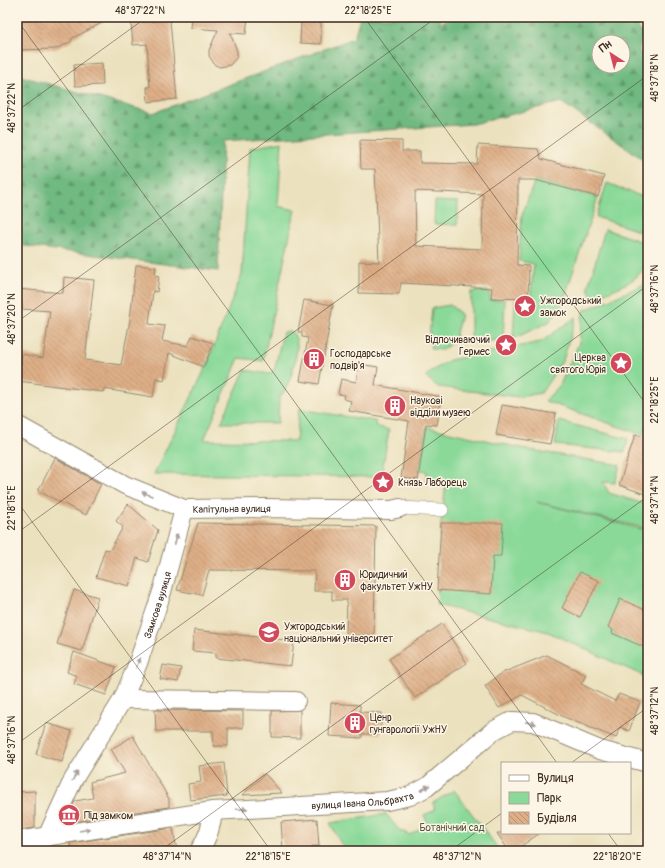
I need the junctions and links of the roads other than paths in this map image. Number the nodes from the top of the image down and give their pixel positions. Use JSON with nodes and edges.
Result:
{"nodes":[{"id":1,"x":17,"y":425,"type":"edge"},
{"id":2,"x":400,"y":508,"type":"joint"},
{"id":3,"x":184,"y":509,"type":"junction"},
{"id":4,"x":442,"y":510,"type":"dead end"},
{"id":5,"x":123,"y":700,"type":"junction"},
{"id":6,"x":296,"y":701,"type":"dead end"},
{"id":7,"x":648,"y":764,"type":"edge"},
{"id":8,"x":213,"y":811,"type":"junction"},
{"id":9,"x":47,"y":837,"type":"junction"},
{"id":10,"x":17,"y":841,"type":"edge"},
{"id":11,"x":199,"y":851,"type":"edge"}],
"edges":[{"from":3,"to":1,"type":"street","name":"Капітульна вулиця","one_way":true},
{"from":2,"to":3,"type":"street","name":"Капітульна вулиця"},
{"from":2,"to":4,"type":"street","name":"Капітульна вулиця"},
{"from":5,"to":3,"type":"street","name":"Замкова вулиця","one_way":true},
{"from":5,"to":6,"type":"street"},
{"from":9,"to":5,"type":"street","name":"Замкова вулиця","one_way":true},
{"from":8,"to":7,"type":"street","name":"вулиця Івана Ольбрахта","one_way":true},
{"from":9,"to":8,"type":"street","name":"вулиця Івана Ольбрахта","one_way":true},
{"from":8,"to":11,"type":"street"},
{"from":9,"to":10,"type":"street","name":"вулиця Івана Ольбрахта"}]}
